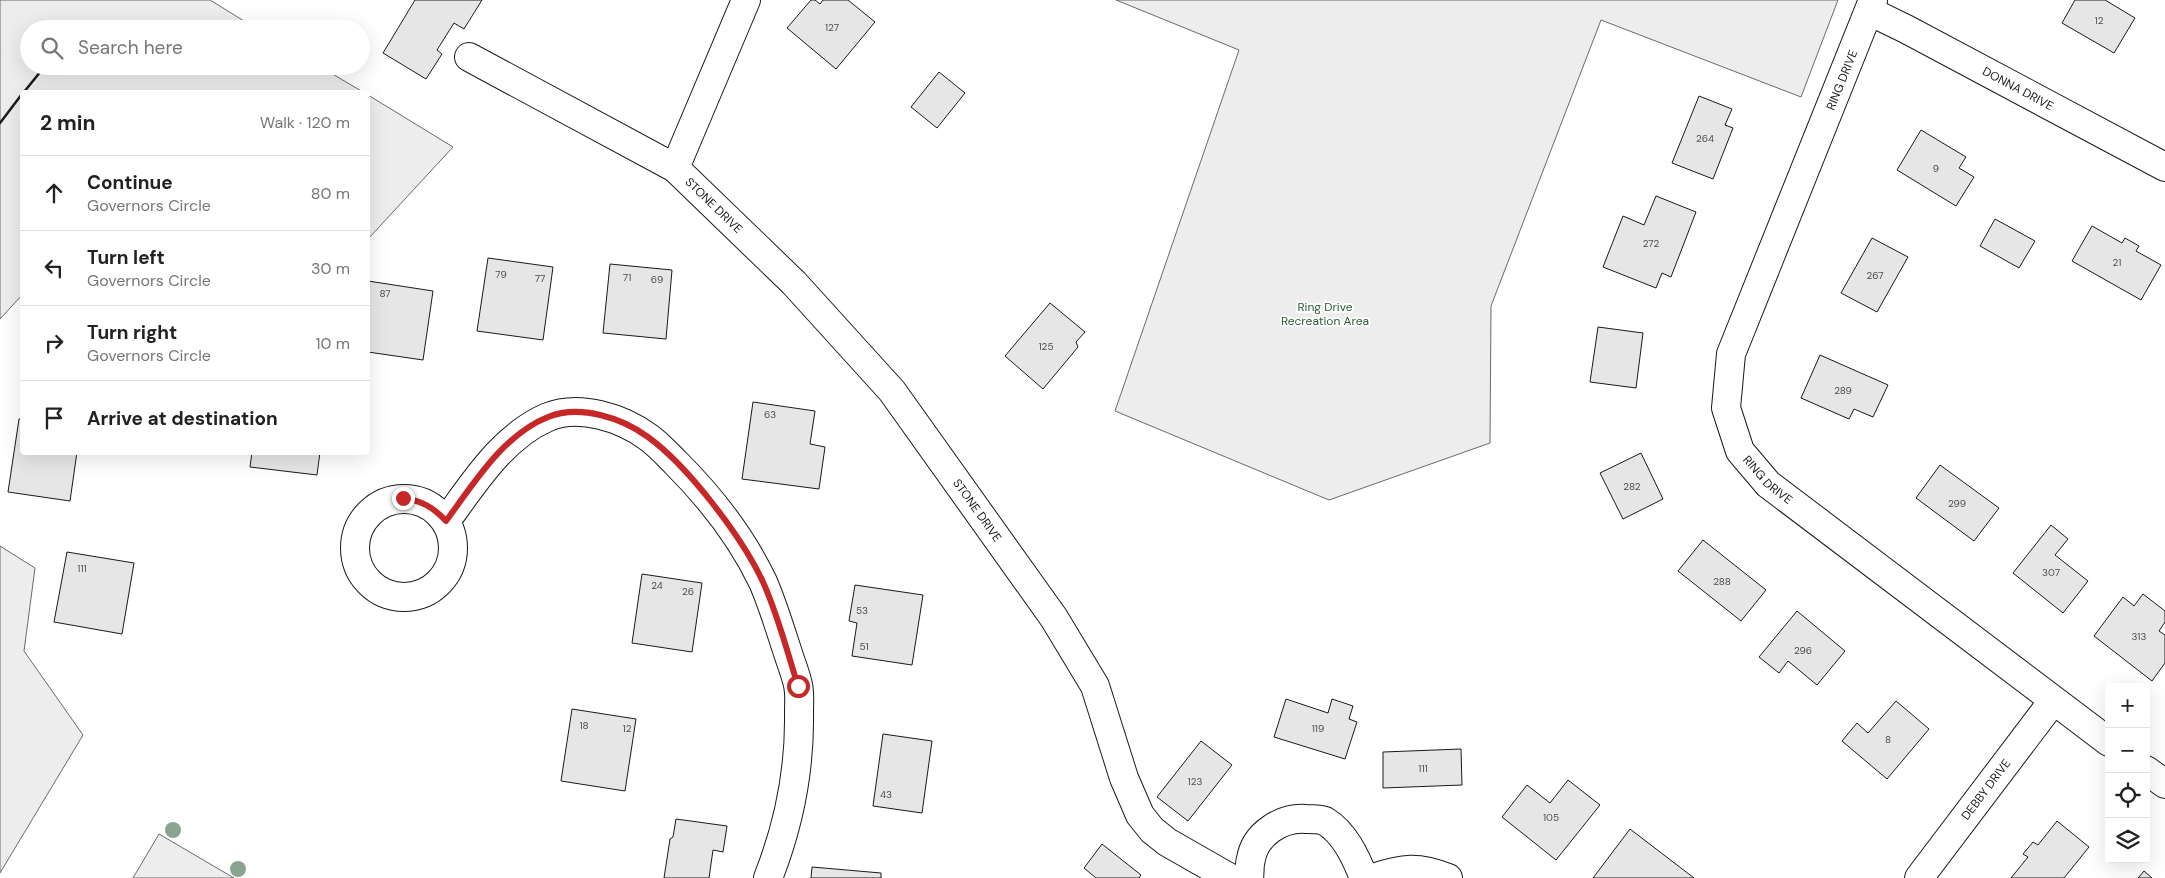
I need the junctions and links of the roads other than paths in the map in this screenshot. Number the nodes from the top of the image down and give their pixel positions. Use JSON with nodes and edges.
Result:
{"nodes":[{"id":1,"x":746,"y":0,"type":"edge"},
{"id":2,"x":1871,"y":6,"type":"edge"},
{"id":3,"x":469,"y":57,"type":"dead end"},
{"id":4,"x":675,"y":168,"type":"junction"},
{"id":5,"x":2165,"y":168,"type":"edge"},
{"id":6,"x":446,"y":521,"type":"dead end"},
{"id":7,"x":2053,"y":701,"type":"junction"},
{"id":8,"x":2105,"y":739,"type":"edge"},
{"id":9,"x":2150,"y":773,"type":"edge"},
{"id":10,"x":2165,"y":784,"type":"edge"},
{"id":11,"x":768,"y":878,"type":"edge"},
{"id":12,"x":1230,"y":878,"type":"edge"},
{"id":13,"x":1250,"y":878,"type":"edge"},
{"id":14,"x":1364,"y":878,"type":"edge"},
{"id":15,"x":1373,"y":878,"type":"edge"},
{"id":16,"x":1448,"y":878,"type":"edge"},
{"id":17,"x":1919,"y":878,"type":"edge"}],
"edges":[{"from":1,"to":4,"type":"street","name":"STONE DRIVE"},
{"from":2,"to":5,"type":"street","name":"DONNA DRIVE"},
{"from":2,"to":7,"type":"street","name":"RING DRIVE"},
{"from":3,"to":4,"type":"street","name":"STONE DRIVE"},
{"from":4,"to":12,"type":"street","name":"STONE DRIVE"},
{"from":6,"to":11,"type":"street"},
{"from":7,"to":8,"type":"street","name":"RING DRIVE"},
{"from":7,"to":17,"type":"street","name":"DEBBY DRIVE"},
{"from":9,"to":10,"type":"street"},
{"from":13,"to":14,"type":"street"},
{"from":15,"to":16,"type":"street"}]}
